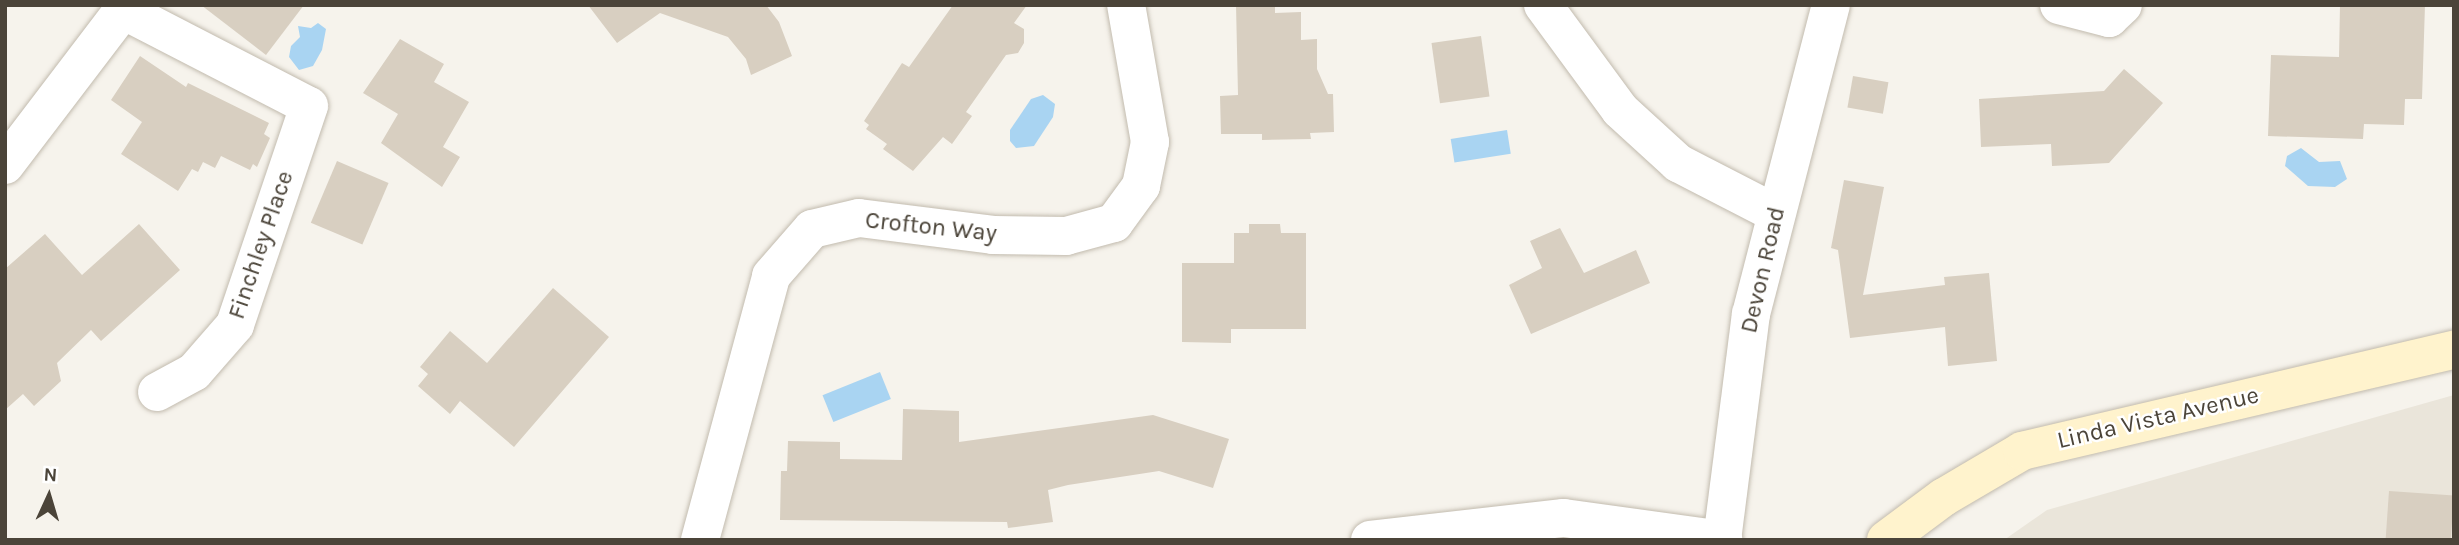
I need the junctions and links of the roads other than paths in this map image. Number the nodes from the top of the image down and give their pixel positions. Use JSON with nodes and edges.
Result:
{"nodes":[{"id":1,"x":1126,"y":5,"type":"edge"},
{"id":2,"x":1543,"y":5,"type":"edge"},
{"id":3,"x":1831,"y":5,"type":"edge"},
{"id":4,"x":2059,"y":5,"type":"edge"},
{"id":5,"x":2123,"y":5,"type":"edge"},
{"id":6,"x":125,"y":8,"type":"edge"},
{"id":7,"x":5,"y":165,"type":"edge"},
{"id":8,"x":1775,"y":213,"type":"junction"},
{"id":9,"x":2454,"y":350,"type":"edge"},
{"id":10,"x":157,"y":392,"type":"dead end"},
{"id":11,"x":700,"y":540,"type":"edge"},
{"id":12,"x":1370,"y":540,"type":"edge"},
{"id":13,"x":1723,"y":540,"type":"edge"},
{"id":14,"x":1886,"y":540,"type":"edge"}],
"edges":[{"from":1,"to":11,"type":"street","name":"Crofton Way"},
{"from":2,"to":8,"type":"street"},
{"from":3,"to":8,"type":"street","name":"Devon Road"},
{"from":4,"to":5,"type":"street"},
{"from":6,"to":7,"type":"street"},
{"from":6,"to":10,"type":"street","name":"Finchley Place"},
{"from":8,"to":13,"type":"street","name":"Devon Road"},
{"from":9,"to":14,"type":"main road","name":"Linda Vista Avenue"},
{"from":12,"to":13,"type":"street"}]}
